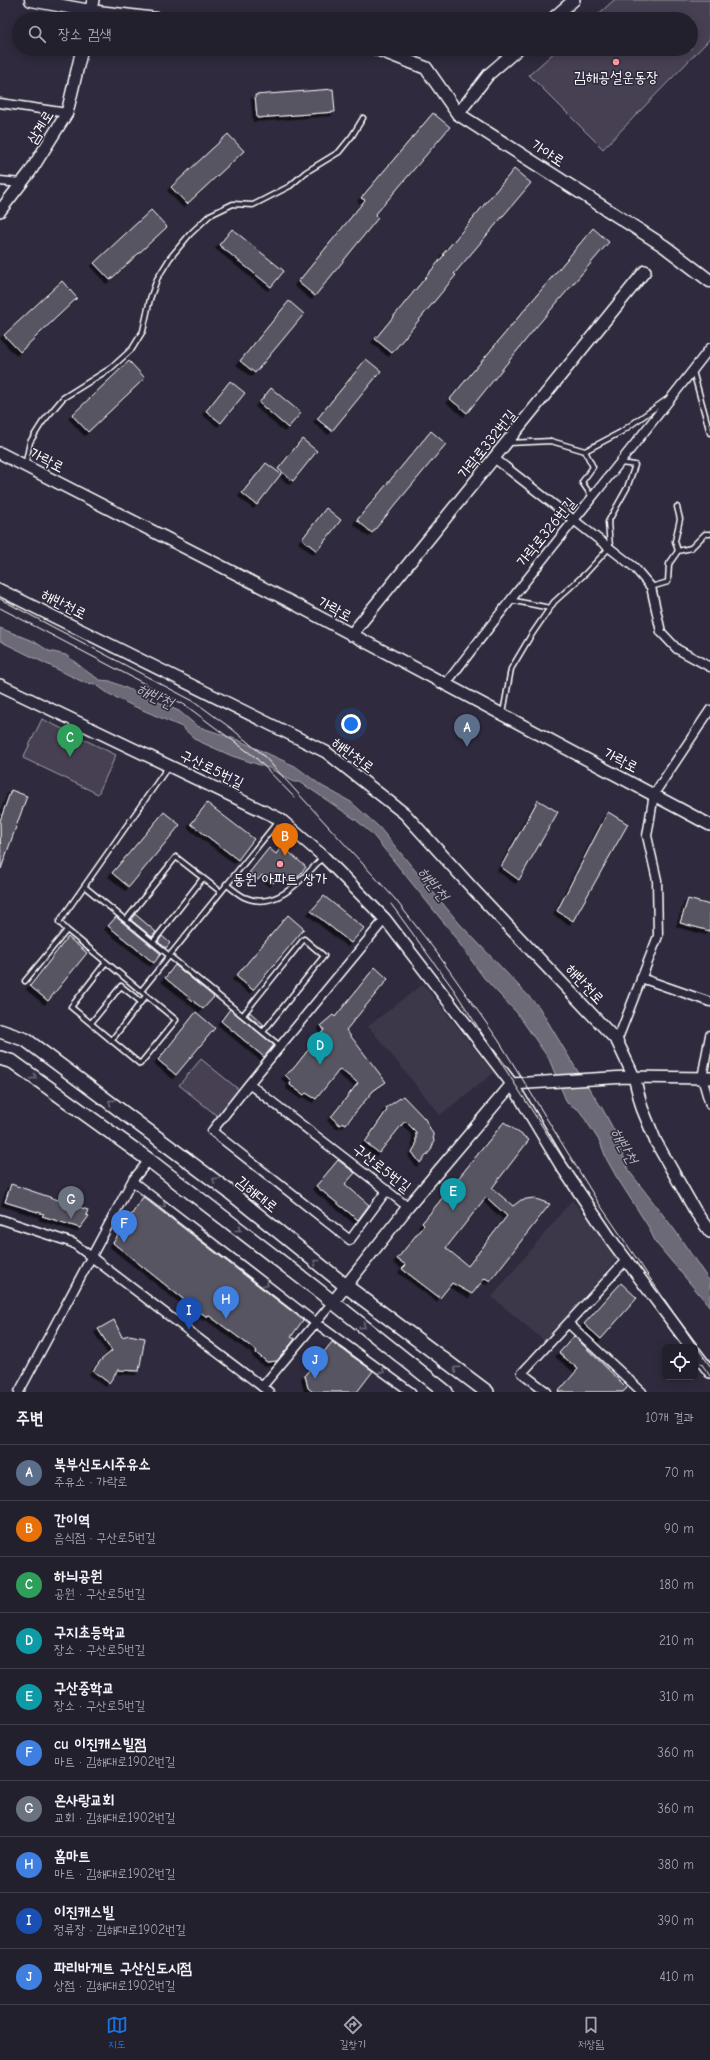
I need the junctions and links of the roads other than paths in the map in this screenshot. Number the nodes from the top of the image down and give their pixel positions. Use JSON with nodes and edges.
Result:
{"nodes":[{"id":1,"x":31,"y":0,"type":"edge"},
{"id":2,"x":574,"y":0,"type":"edge"},
{"id":3,"x":91,"y":10,"type":"edge"},
{"id":4,"x":106,"y":12,"type":"edge"},
{"id":5,"x":560,"y":12,"type":"edge"},
{"id":6,"x":80,"y":56,"type":"edge"},
{"id":7,"x":395,"y":56,"type":"edge"},
{"id":8,"x":510,"y":56,"type":"edge"},
{"id":9,"x":0,"y":103,"type":"edge"},
{"id":10,"x":67,"y":113,"type":"junction"},
{"id":11,"x":458,"y":114,"type":"junction"},
{"id":12,"x":363,"y":118,"type":"dead end"},
{"id":13,"x":0,"y":182,"type":"edge"},
{"id":14,"x":22,"y":183,"type":"junction"},
{"id":15,"x":0,"y":211,"type":"edge"},
{"id":16,"x":645,"y":271,"type":"dead end"},
{"id":17,"x":710,"y":281,"type":"edge"},
{"id":18,"x":710,"y":348,"type":"edge"},
{"id":19,"x":693,"y":370,"type":"junction"},
{"id":20,"x":671,"y":397,"type":"junction"},
{"id":21,"x":710,"y":433,"type":"edge"},
{"id":22,"x":507,"y":443,"type":"junction"},
{"id":23,"x":585,"y":451,"type":"junction"},
{"id":24,"x":0,"y":453,"type":"edge"},
{"id":25,"x":494,"y":458,"type":"junction"},
{"id":26,"x":620,"y":464,"type":"junction"},
{"id":27,"x":25,"y":466,"type":"junction"},
{"id":28,"x":592,"y":497,"type":"junction"},
{"id":29,"x":677,"y":507,"type":"dead end"},
{"id":30,"x":574,"y":519,"type":"junction"},
{"id":31,"x":710,"y":534,"type":"edge"},
{"id":32,"x":610,"y":547,"type":"junction"},
{"id":33,"x":678,"y":551,"type":"junction"},
{"id":34,"x":651,"y":586,"type":"junction"},
{"id":35,"x":0,"y":590,"type":"edge"},
{"id":36,"x":509,"y":600,"type":"junction"},
{"id":37,"x":550,"y":608,"type":"junction"},
{"id":38,"x":351,"y":635,"type":"junction"},
{"id":39,"x":710,"y":666,"type":"edge"},
{"id":40,"x":0,"y":685,"type":"edge"},
{"id":41,"x":445,"y":685,"type":"junction"},
{"id":42,"x":710,"y":710,"type":"edge"},
{"id":43,"x":503,"y":716,"type":"junction"},
{"id":44,"x":169,"y":765,"type":"junction"},
{"id":45,"x":654,"y":794,"type":"junction"},
{"id":46,"x":280,"y":819,"type":"junction"},
{"id":47,"x":710,"y":825,"type":"edge"},
{"id":48,"x":324,"y":856,"type":"junction"},
{"id":49,"x":203,"y":878,"type":"junction"},
{"id":50,"x":226,"y":884,"type":"junction"},
{"id":51,"x":85,"y":887,"type":"junction"},
{"id":52,"x":221,"y":892,"type":"junction"},
{"id":53,"x":385,"y":919,"type":"junction"},
{"id":54,"x":126,"y":920,"type":"junction"},
{"id":55,"x":67,"y":930,"type":"junction"},
{"id":56,"x":153,"y":942,"type":"junction"},
{"id":57,"x":171,"y":956,"type":"junction"},
{"id":58,"x":106,"y":962,"type":"junction"},
{"id":59,"x":641,"y":978,"type":"junction"},
{"id":60,"x":25,"y":981,"type":"dead end"},
{"id":61,"x":141,"y":992,"type":"junction"},
{"id":62,"x":146,"y":996,"type":"junction"},
{"id":63,"x":141,"y":1002,"type":"junction"},
{"id":64,"x":710,"y":1002,"type":"edge"},
{"id":65,"x":243,"y":1015,"type":"junction"},
{"id":66,"x":91,"y":1023,"type":"junction"},
{"id":67,"x":0,"y":1031,"type":"edge"},
{"id":68,"x":263,"y":1032,"type":"junction"},
{"id":69,"x":710,"y":1035,"type":"edge"},
{"id":70,"x":111,"y":1041,"type":"junction"},
{"id":71,"x":617,"y":1041,"type":"junction"},
{"id":72,"x":280,"y":1046,"type":"junction"},
{"id":73,"x":0,"y":1058,"type":"edge"},
{"id":74,"x":630,"y":1077,"type":"junction"},
{"id":75,"x":706,"y":1078,"type":"edge"},
{"id":76,"x":249,"y":1084,"type":"junction"},
{"id":77,"x":512,"y":1084,"type":"junction"},
{"id":78,"x":710,"y":1105,"type":"edge"},
{"id":79,"x":149,"y":1160,"type":"junction"},
{"id":80,"x":132,"y":1181,"type":"junction"},
{"id":81,"x":387,"y":1190,"type":"junction"},
{"id":82,"x":408,"y":1207,"type":"junction"},
{"id":83,"x":0,"y":1219,"type":"edge"},
{"id":84,"x":710,"y":1232,"type":"edge"},
{"id":85,"x":92,"y":1258,"type":"junction"},
{"id":86,"x":627,"y":1259,"type":"junction"},
{"id":87,"x":346,"y":1286,"type":"junction"},
{"id":88,"x":333,"y":1302,"type":"junction"},
{"id":89,"x":316,"y":1323,"type":"junction"},
{"id":90,"x":568,"y":1323,"type":"junction"},
{"id":91,"x":690,"y":1344,"type":"edge"},
{"id":92,"x":698,"y":1356,"type":"edge"},
{"id":93,"x":710,"y":1372,"type":"edge"},
{"id":94,"x":262,"y":1387,"type":"junction"},
{"id":95,"x":19,"y":1392,"type":"edge"},
{"id":96,"x":269,"y":1392,"type":"edge"},
{"id":97,"x":411,"y":1392,"type":"edge"},
{"id":98,"x":446,"y":1392,"type":"edge"},
{"id":99,"x":487,"y":1392,"type":"edge"},
{"id":100,"x":547,"y":1392,"type":"edge"},
{"id":101,"x":642,"y":1392,"type":"edge"}],
"edges":[{"from":1,"to":3,"type":"main road"},
{"from":2,"to":5,"type":"street"},
{"from":3,"to":4,"type":"main road"},
{"from":6,"to":10,"type":"street","name":"삼계로"},
{"from":7,"to":11,"type":"main road","name":"가야로"},
{"from":8,"to":11,"type":"street"},
{"from":9,"to":10,"type":"street"},
{"from":10,"to":14,"type":"street","name":"삼계로"},
{"from":11,"to":17,"type":"main road","name":"가야로"},
{"from":12,"to":27,"type":"lane"},
{"from":13,"to":14,"type":"street"},
{"from":14,"to":15,"type":"street","name":"삼계로"},
{"from":16,"to":22,"type":"street","name":"가락로332번길"},
{"from":18,"to":19,"type":"street","name":"가락로326번길"},
{"from":19,"to":20,"type":"street","name":"가락로326번길"},
{"from":19,"to":21,"type":"lane"},
{"from":20,"to":23,"type":"lane","name":"가락로326번길"},
{"from":20,"to":26,"type":"street","name":"가락로326번길"},
{"from":22,"to":23,"type":"lane"},
{"from":22,"to":25,"type":"street","name":"가락로332번길"},
{"from":23,"to":28,"type":"lane"},
{"from":24,"to":27,"type":"street","name":"가락로"},
{"from":25,"to":30,"type":"street"},
{"from":25,"to":38,"type":"street","name":"가락로332번길"},
{"from":26,"to":28,"type":"street","name":"가락로326번길"},
{"from":26,"to":32,"type":"lane"},
{"from":27,"to":38,"type":"street","name":"가락로"},
{"from":28,"to":30,"type":"street","name":"가락로326번길"},
{"from":29,"to":33,"type":"lane"},
{"from":30,"to":32,"type":"street"},
{"from":30,"to":36,"type":"street","name":"가락로326번길"},
{"from":31,"to":33,"type":"lane"},
{"from":32,"to":34,"type":"street"},
{"from":32,"to":37,"type":"lane"},
{"from":33,"to":34,"type":"lane"},
{"from":34,"to":39,"type":"street"},
{"from":35,"to":71,"type":"street","name":"해반천로"},
{"from":36,"to":37,"type":"lane"},
{"from":36,"to":41,"type":"street","name":"가락로326번길"},
{"from":37,"to":43,"type":"lane"},
{"from":38,"to":41,"type":"street","name":"가락로"},
{"from":40,"to":44,"type":"street","name":"구산로5번길"},
{"from":41,"to":43,"type":"street","name":"가락로"},
{"from":42,"to":45,"type":"street"},
{"from":43,"to":45,"type":"street","name":"가락로"},
{"from":44,"to":46,"type":"street","name":"구산로5번길"},
{"from":44,"to":51,"type":"lane"},
{"from":45,"to":47,"type":"street","name":"가락로"},
{"from":45,"to":59,"type":"street"},
{"from":46,"to":48,"type":"street","name":"구산로5번길"},
{"from":46,"to":50,"type":"lane"},
{"from":48,"to":50,"type":"lane"},
{"from":48,"to":53,"type":"street","name":"구산로5번길"},
{"from":49,"to":52,"type":"lane"},
{"from":49,"to":54,"type":"lane"},
{"from":49,"to":56,"type":"lane"},
{"from":50,"to":52,"type":"lane"},
{"from":51,"to":54,"type":"lane"},
{"from":51,"to":55,"type":"lane"},
{"from":52,"to":57,"type":"lane"},
{"from":53,"to":72,"type":"street"},
{"from":53,"to":77,"type":"street","name":"구산로5번길"},
{"from":54,"to":56,"type":"lane"},
{"from":55,"to":58,"type":"lane"},
{"from":55,"to":60,"type":"lane"},
{"from":56,"to":57,"type":"lane"},
{"from":57,"to":61,"type":"lane"},
{"from":57,"to":65,"type":"lane"},
{"from":58,"to":61,"type":"lane"},
{"from":58,"to":66,"type":"lane"},
{"from":59,"to":64,"type":"street"},
{"from":59,"to":71,"type":"street"},
{"from":61,"to":62,"type":"lane"},
{"from":62,"to":63,"type":"lane"},
{"from":62,"to":70,"type":"lane"},
{"from":63,"to":66,"type":"lane"},
{"from":63,"to":70,"type":"lane"},
{"from":65,"to":68,"type":"lane"},
{"from":65,"to":68,"type":"lane"},
{"from":66,"to":70,"type":"lane"},
{"from":87,"to":67,"type":"main road","name":"김해대로","one_way":true},
{"from":68,"to":72,"type":"lane"},
{"from":69,"to":75,"type":"street"},
{"from":71,"to":74,"type":"street","name":"해반천로"},
{"from":72,"to":76,"type":"street"},
{"from":73,"to":79,"type":"main road","one_way":true},
{"from":74,"to":75,"type":"street"},
{"from":74,"to":77,"type":"street"},
{"from":74,"to":84,"type":"street","name":"해반천로"},
{"from":75,"to":78,"type":"street"},
{"from":76,"to":81,"type":"street","name":"구산로5번길"},
{"from":76,"to":81,"type":"street"},
{"from":77,"to":82,"type":"street","name":"구산로5번길"},
{"from":77,"to":86,"type":"street","name":"구산로5번길"},
{"from":79,"to":80,"type":"street"},
{"from":79,"to":88,"type":"main road","one_way":true},
{"from":80,"to":85,"type":"street"},
{"from":80,"to":89,"type":"street","one_way":true},
{"from":81,"to":82,"type":"street","name":"구산로5번길"},
{"from":82,"to":87,"type":"street"},
{"from":83,"to":85,"type":"street"},
{"from":85,"to":94,"type":"street"},
{"from":85,"to":95,"type":"street"},
{"from":86,"to":90,"type":"street"},
{"from":86,"to":91,"type":"street","name":"구산로5번길"},
{"from":87,"to":88,"type":"street"},
{"from":99,"to":87,"type":"main road","name":"김해대로","one_way":true},
{"from":88,"to":89,"type":"street"},
{"from":88,"to":98,"type":"main road","one_way":true},
{"from":89,"to":94,"type":"street"},
{"from":89,"to":97,"type":"street","one_way":true},
{"from":90,"to":100,"type":"street"},
{"from":90,"to":101,"type":"street"},
{"from":92,"to":93,"type":"street"},
{"from":94,"to":96,"type":"street"}]}
